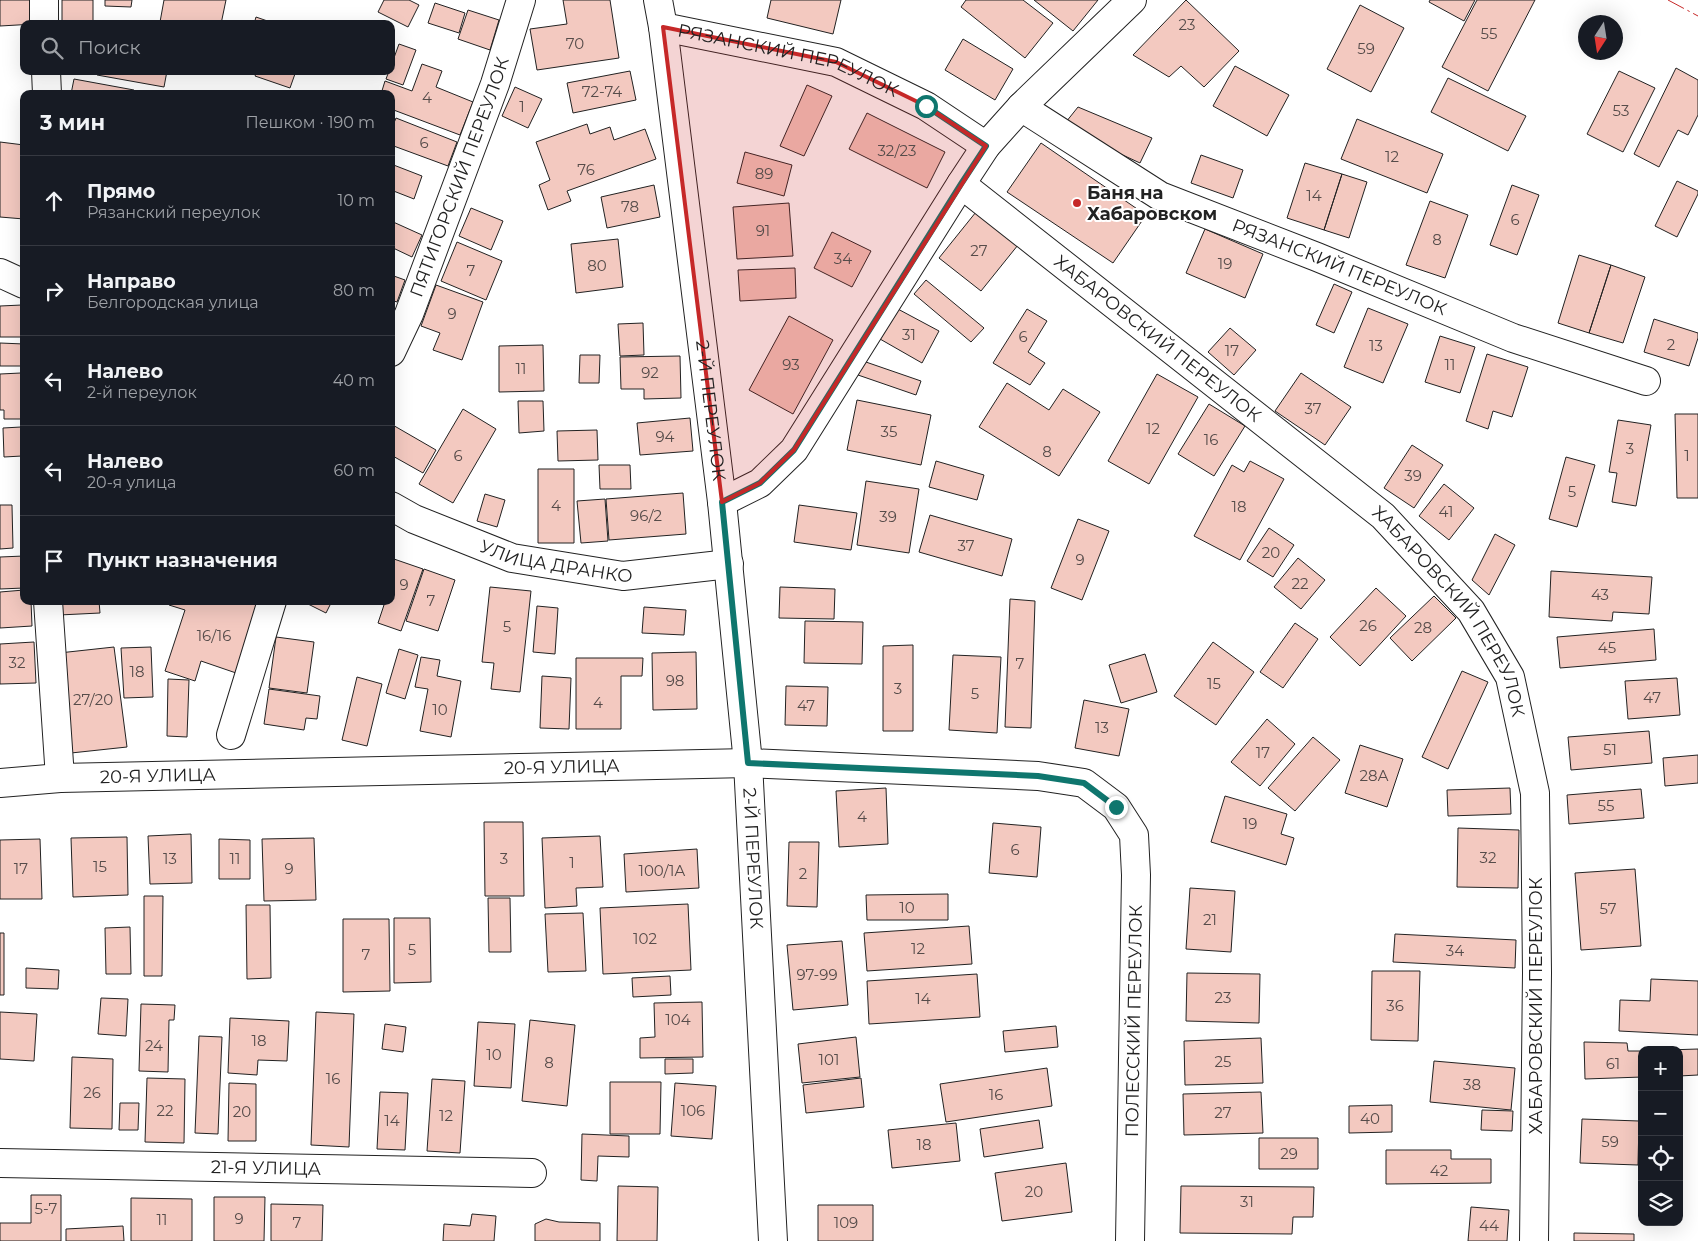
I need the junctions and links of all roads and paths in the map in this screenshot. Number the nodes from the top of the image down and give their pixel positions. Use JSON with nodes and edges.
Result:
{"nodes":[{"id":1,"x":44,"y":0,"type":"edge"},
{"id":2,"x":521,"y":0,"type":"edge"},
{"id":3,"x":658,"y":0,"type":"edge"},
{"id":4,"x":1132,"y":0,"type":"edge"},
{"id":5,"x":44,"y":20,"type":"edge"},
{"id":6,"x":663,"y":27,"type":"junction"},
{"id":7,"x":46,"y":75,"type":"edge"},
{"id":8,"x":47,"y":90,"type":"edge"},
{"id":9,"x":1022,"y":107,"type":"junction"},
{"id":10,"x":986,"y":146,"type":"junction"},
{"id":11,"x":961,"y":184,"type":"junction"},
{"id":12,"x":395,"y":344,"type":"edge"},
{"id":13,"x":1646,"y":381,"type":"dead end"},
{"id":14,"x":722,"y":502,"type":"junction"},
{"id":15,"x":395,"y":508,"type":"edge"},
{"id":16,"x":729,"y":564,"type":"junction"},
{"id":17,"x":48,"y":605,"type":"edge"},
{"id":18,"x":271,"y":605,"type":"edge"},
{"id":19,"x":231,"y":735,"type":"dead end"},
{"id":20,"x":748,"y":763,"type":"junction"},
{"id":21,"x":60,"y":778,"type":"junction"},
{"id":22,"x":0,"y":783,"type":"edge"},
{"id":23,"x":1116,"y":807,"type":"joint"},
{"id":24,"x":0,"y":1163,"type":"edge"},
{"id":25,"x":532,"y":1173,"type":"dead end"},
{"id":26,"x":774,"y":1241,"type":"edge"},
{"id":27,"x":1130,"y":1241,"type":"edge"},
{"id":28,"x":1534,"y":1241,"type":"edge"}],
"edges":[{"from":1,"to":5,"type":"street"},
{"from":2,"to":12,"type":"street","name":"ПЯТИГОРСКИЙ ПЕРЕУЛОК"},
{"from":3,"to":6,"type":"street","name":"2-Й ПЕРЕУЛОК"},
{"from":4,"to":9,"type":"street"},
{"from":6,"to":10,"type":"street","name":"РЯЗАНСКИЙ ПЕРЕУЛОК"},
{"from":6,"to":14,"type":"street","name":"2-Й ПЕРЕУЛОК"},
{"from":7,"to":8,"type":"street"},
{"from":9,"to":10,"type":"street"},
{"from":9,"to":13,"type":"street","name":"РЯЗАНСКИЙ ПЕРЕУЛОК"},
{"from":10,"to":11,"type":"street"},
{"from":11,"to":14,"type":"street"},
{"from":11,"to":28,"type":"street","name":"ХАБАРОВСКИЙ ПЕРЕУЛОК"},
{"from":14,"to":16,"type":"street","name":"2-Й ПЕРЕУЛОК"},
{"from":15,"to":16,"type":"street","name":"УЛИЦА ДРАНКО"},
{"from":16,"to":20,"type":"street","name":"2-Й ПЕРЕУЛОК"},
{"from":17,"to":21,"type":"street"},
{"from":18,"to":19,"type":"street"},
{"from":20,"to":21,"type":"street","name":"20-Я УЛИЦА"},
{"from":20,"to":23,"type":"street","name":"20-Я УЛИЦА"},
{"from":20,"to":26,"type":"street","name":"2-Й ПЕРЕУЛОК"},
{"from":21,"to":22,"type":"street","name":"20-Я УЛИЦА"},
{"from":23,"to":27,"type":"street","name":"ПОЛЕССКИЙ ПЕРЕУЛОК"},
{"from":24,"to":25,"type":"street","name":"21-Я УЛИЦА"}]}
